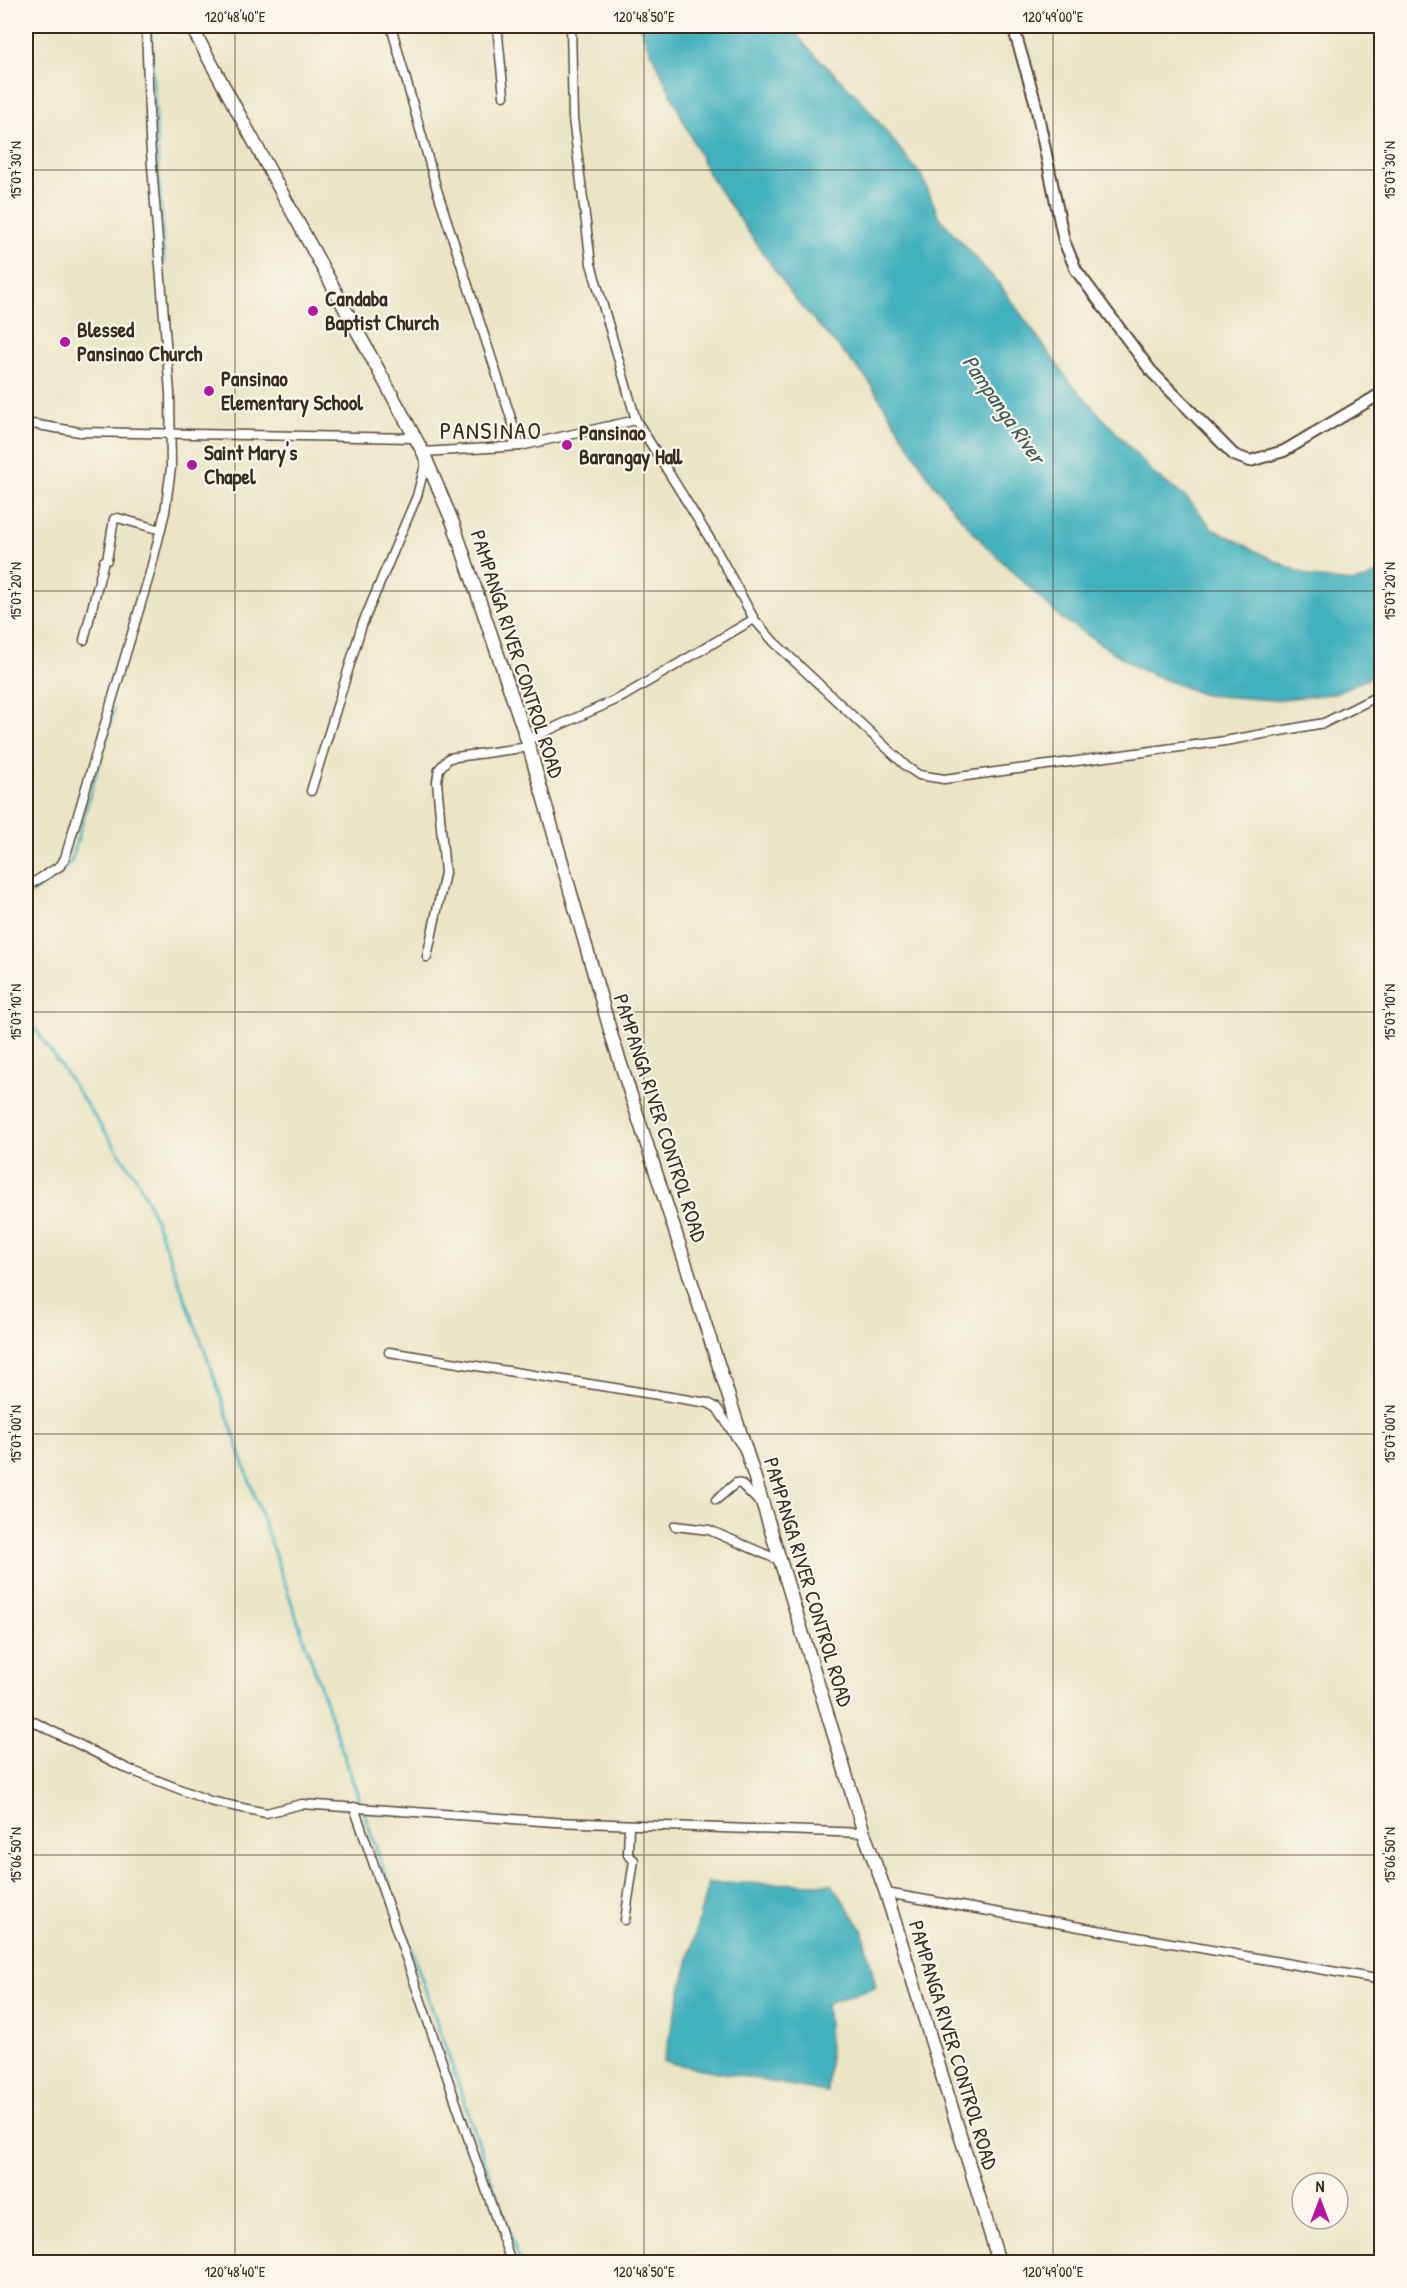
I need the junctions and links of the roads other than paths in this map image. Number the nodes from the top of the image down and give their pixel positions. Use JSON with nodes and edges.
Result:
{"nodes":[{"id":1,"x":146,"y":26,"type":"edge"},
{"id":2,"x":190,"y":26,"type":"edge"},
{"id":3,"x":391,"y":26,"type":"edge"},
{"id":4,"x":497,"y":26,"type":"edge"},
{"id":5,"x":571,"y":26,"type":"edge"},
{"id":6,"x":1012,"y":26,"type":"edge"},
{"id":7,"x":504,"y":96,"type":"dead end"},
{"id":8,"x":1382,"y":393,"type":"edge"},
{"id":9,"x":636,"y":420,"type":"junction"},
{"id":10,"x":26,"y":423,"type":"edge"},
{"id":11,"x":171,"y":434,"type":"junction"},
{"id":12,"x":414,"y":438,"type":"junction"},
{"id":13,"x":520,"y":446,"type":"junction"},
{"id":14,"x":424,"y":456,"type":"junction"},
{"id":15,"x":161,"y":530,"type":"junction"},
{"id":16,"x":754,"y":619,"type":"junction"},
{"id":17,"x":84,"y":640,"type":"dead end"},
{"id":18,"x":1382,"y":694,"type":"edge"},
{"id":19,"x":528,"y":743,"type":"junction"},
{"id":20,"x":311,"y":791,"type":"dead end"},
{"id":21,"x":26,"y":887,"type":"edge"},
{"id":22,"x":427,"y":957,"type":"dead end"},
{"id":23,"x":389,"y":1352,"type":"dead end"},
{"id":24,"x":749,"y":1459,"type":"junction"},
{"id":25,"x":716,"y":1500,"type":"dead end"},
{"id":26,"x":764,"y":1507,"type":"junction"},
{"id":27,"x":675,"y":1526,"type":"dead end"},
{"id":28,"x":781,"y":1561,"type":"junction"},
{"id":29,"x":1382,"y":1590,"type":"edge"},
{"id":30,"x":1382,"y":1595,"type":"edge"},
{"id":31,"x":26,"y":1718,"type":"edge"},
{"id":32,"x":354,"y":1807,"type":"junction"},
{"id":33,"x":629,"y":1825,"type":"junction"},
{"id":34,"x":864,"y":1833,"type":"junction"},
{"id":35,"x":886,"y":1893,"type":"junction"},
{"id":36,"x":625,"y":1920,"type":"dead end"},
{"id":37,"x":1382,"y":1980,"type":"edge"},
{"id":38,"x":511,"y":2262,"type":"edge"},
{"id":39,"x":999,"y":2262,"type":"edge"}],
"edges":[{"from":1,"to":11,"type":"street"},
{"from":2,"to":12,"type":"main road","name":"PAMPANGA RIVER CONTROL ROAD"},
{"from":3,"to":13,"type":"street"},
{"from":4,"to":7,"type":"street"},
{"from":5,"to":9,"type":"street"},
{"from":6,"to":8,"type":"street"},
{"from":9,"to":13,"type":"street"},
{"from":9,"to":16,"type":"street"},
{"from":10,"to":11,"type":"street"},
{"from":11,"to":12,"type":"street"},
{"from":11,"to":15,"type":"street"},
{"from":12,"to":14,"type":"main road","name":"PAMPANGA RIVER CONTROL ROAD"},
{"from":13,"to":14,"type":"street"},
{"from":14,"to":19,"type":"main road","name":"PAMPANGA RIVER CONTROL ROAD"},
{"from":14,"to":20,"type":"street"},
{"from":15,"to":17,"type":"street"},
{"from":15,"to":21,"type":"street"},
{"from":16,"to":18,"type":"street"},
{"from":16,"to":19,"type":"street"},
{"from":19,"to":22,"type":"street"},
{"from":19,"to":24,"type":"main road","name":"PAMPANGA RIVER CONTROL ROAD"},
{"from":23,"to":24,"type":"street"},
{"from":24,"to":26,"type":"main road","name":"PAMPANGA RIVER CONTROL ROAD"},
{"from":25,"to":26,"type":"street"},
{"from":26,"to":28,"type":"main road","name":"PAMPANGA RIVER CONTROL ROAD"},
{"from":27,"to":28,"type":"street"},
{"from":28,"to":34,"type":"main road","name":"PAMPANGA RIVER CONTROL ROAD"},
{"from":29,"to":30,"type":"street"},
{"from":31,"to":32,"type":"street"},
{"from":32,"to":33,"type":"street"},
{"from":32,"to":38,"type":"street"},
{"from":33,"to":34,"type":"street"},
{"from":33,"to":36,"type":"street"},
{"from":34,"to":35,"type":"main road","name":"PAMPANGA RIVER CONTROL ROAD"},
{"from":35,"to":37,"type":"street"},
{"from":35,"to":39,"type":"main road","name":"PAMPANGA RIVER CONTROL ROAD"}]}
